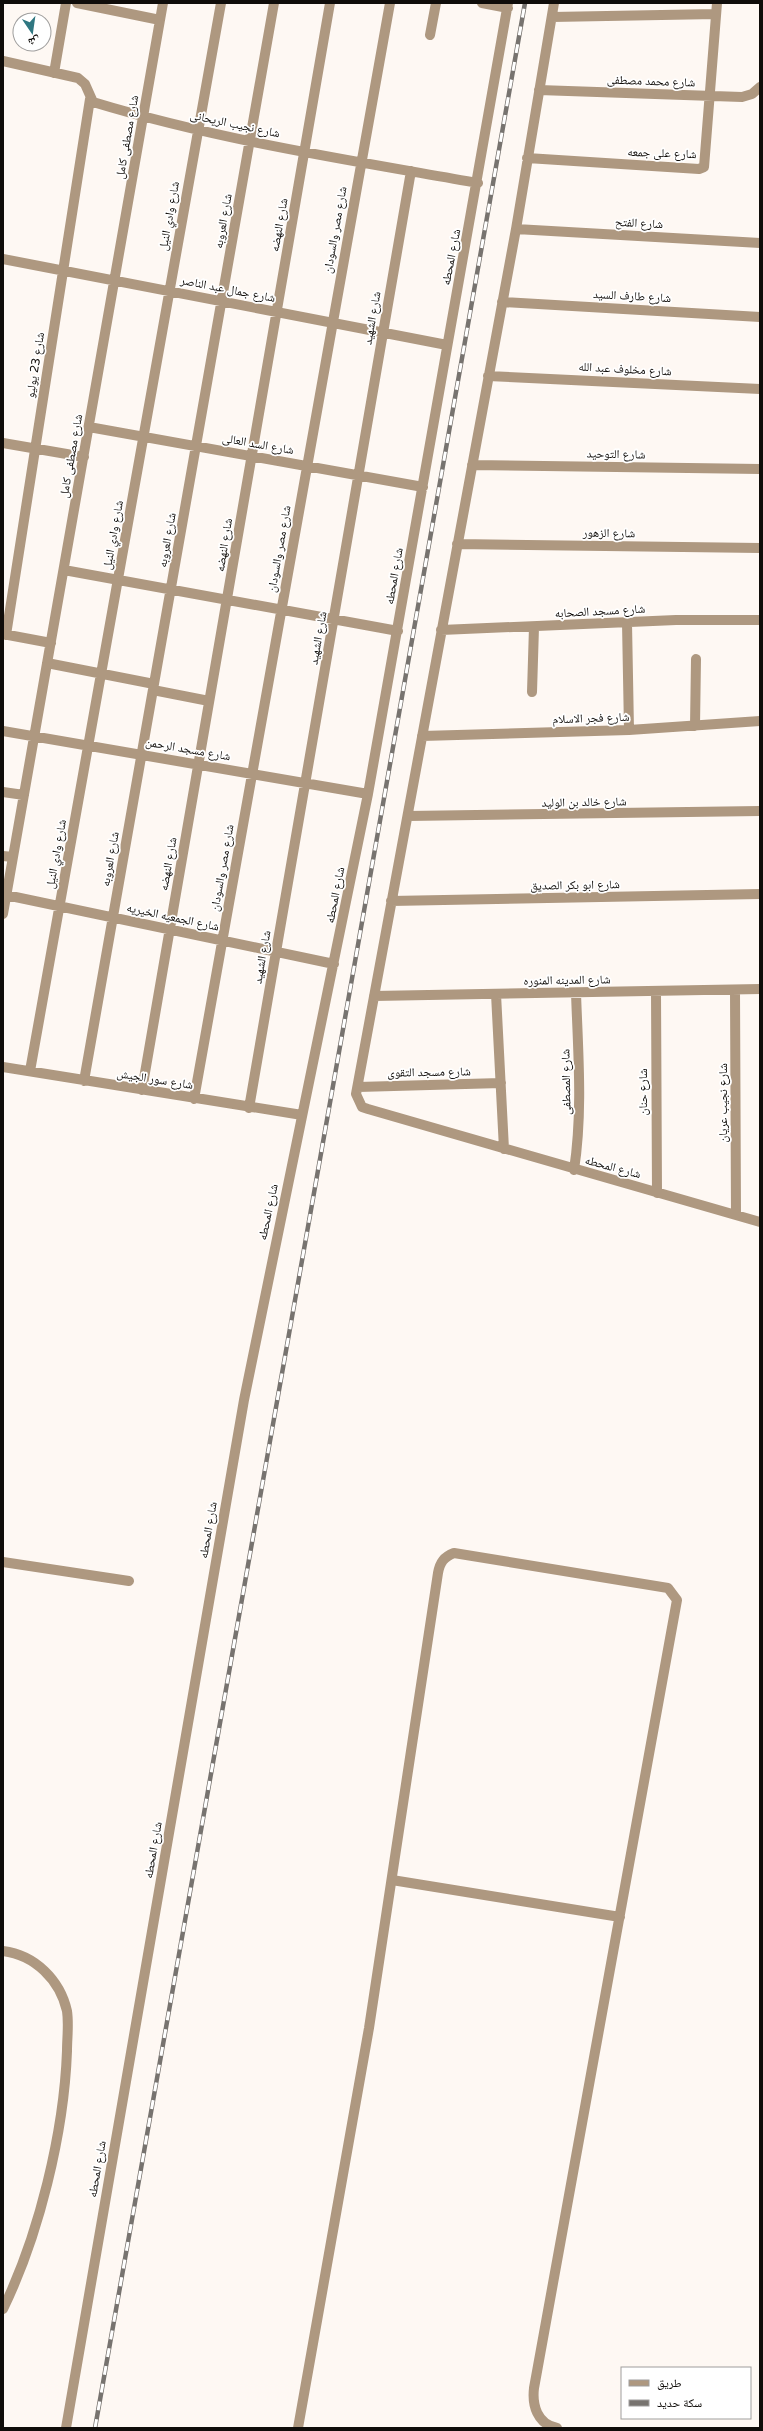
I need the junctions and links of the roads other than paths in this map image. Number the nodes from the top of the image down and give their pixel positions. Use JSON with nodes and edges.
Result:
{"nodes":[{"id":1,"x":66,"y":3,"type":"edge"},
{"id":2,"x":77,"y":3,"type":"edge"},
{"id":3,"x":163,"y":3,"type":"edge"},
{"id":4,"x":220,"y":3,"type":"edge"},
{"id":5,"x":274,"y":3,"type":"edge"},
{"id":6,"x":330,"y":3,"type":"edge"},
{"id":7,"x":390,"y":3,"type":"edge"},
{"id":8,"x":436,"y":3,"type":"edge"},
{"id":9,"x":482,"y":3,"type":"edge"},
{"id":10,"x":554,"y":3,"type":"edge"},
{"id":11,"x":717,"y":3,"type":"edge"},
{"id":12,"x":508,"y":5,"type":"edge"},
{"id":13,"x":716,"y":14,"type":"junction"},
{"id":14,"x":552,"y":17,"type":"junction"},
{"id":15,"x":160,"y":20,"type":"junction"},
{"id":16,"x":430,"y":35,"type":"dead end"},
{"id":17,"x":3,"y":61,"type":"edge"},
{"id":18,"x":54,"y":73,"type":"junction"},
{"id":19,"x":760,"y":87,"type":"edge"},
{"id":20,"x":539,"y":90,"type":"junction"},
{"id":21,"x":710,"y":96,"type":"junction"},
{"id":22,"x":90,"y":100,"type":"junction"},
{"id":23,"x":144,"y":116,"type":"junction"},
{"id":24,"x":198,"y":130,"type":"junction"},
{"id":25,"x":250,"y":141,"type":"junction"},
{"id":26,"x":305,"y":152,"type":"junction"},
{"id":27,"x":527,"y":158,"type":"junction"},
{"id":28,"x":361,"y":162,"type":"junction"},
{"id":29,"x":411,"y":171,"type":"junction"},
{"id":30,"x":478,"y":183,"type":"junction"},
{"id":31,"x":516,"y":229,"type":"junction"},
{"id":32,"x":760,"y":243,"type":"edge"},
{"id":33,"x":3,"y":259,"type":"edge"},
{"id":34,"x":63,"y":270,"type":"junction"},
{"id":35,"x":115,"y":280,"type":"junction"},
{"id":36,"x":169,"y":291,"type":"junction"},
{"id":37,"x":222,"y":301,"type":"junction"},
{"id":38,"x":502,"y":302,"type":"junction"},
{"id":39,"x":277,"y":311,"type":"junction"},
{"id":40,"x":760,"y":317,"type":"edge"},
{"id":41,"x":332,"y":322,"type":"junction"},
{"id":42,"x":383,"y":332,"type":"junction"},
{"id":43,"x":447,"y":345,"type":"junction"},
{"id":44,"x":488,"y":376,"type":"junction"},
{"id":45,"x":760,"y":389,"type":"edge"},
{"id":46,"x":89,"y":428,"type":"junction"},
{"id":47,"x":143,"y":437,"type":"junction"},
{"id":48,"x":3,"y":443,"type":"edge"},
{"id":49,"x":196,"y":446,"type":"junction"},
{"id":50,"x":35,"y":449,"type":"junction"},
{"id":51,"x":252,"y":456,"type":"junction"},
{"id":52,"x":84,"y":457,"type":"junction"},
{"id":53,"x":307,"y":466,"type":"junction"},
{"id":54,"x":472,"y":466,"type":"junction"},
{"id":55,"x":760,"y":470,"type":"edge"},
{"id":56,"x":358,"y":475,"type":"junction"},
{"id":57,"x":423,"y":487,"type":"junction"},
{"id":58,"x":457,"y":544,"type":"junction"},
{"id":59,"x":760,"y":548,"type":"edge"},
{"id":60,"x":64,"y":570,"type":"junction"},
{"id":61,"x":119,"y":580,"type":"junction"},
{"id":62,"x":172,"y":590,"type":"junction"},
{"id":63,"x":228,"y":600,"type":"junction"},
{"id":64,"x":282,"y":610,"type":"junction"},
{"id":65,"x":334,"y":619,"type":"junction"},
{"id":66,"x":760,"y":620,"type":"edge"},
{"id":67,"x":627,"y":623,"type":"junction"},
{"id":68,"x":534,"y":626,"type":"junction"},
{"id":69,"x":398,"y":630,"type":"junction"},
{"id":70,"x":441,"y":630,"type":"junction"},
{"id":71,"x":5,"y":634,"type":"edge"},
{"id":72,"x":51,"y":643,"type":"junction"},
{"id":73,"x":696,"y":658,"type":"dead end"},
{"id":74,"x":47,"y":663,"type":"junction"},
{"id":75,"x":101,"y":673,"type":"junction"},
{"id":76,"x":154,"y":687,"type":"junction"},
{"id":77,"x":532,"y":692,"type":"dead end"},
{"id":78,"x":209,"y":701,"type":"junction"},
{"id":79,"x":760,"y":722,"type":"edge"},
{"id":80,"x":695,"y":726,"type":"junction"},
{"id":81,"x":629,"y":730,"type":"junction"},
{"id":82,"x":3,"y":731,"type":"edge"},
{"id":83,"x":34,"y":736,"type":"junction"},
{"id":84,"x":422,"y":736,"type":"junction"},
{"id":85,"x":88,"y":745,"type":"junction"},
{"id":86,"x":142,"y":754,"type":"junction"},
{"id":87,"x":198,"y":764,"type":"junction"},
{"id":88,"x":252,"y":774,"type":"junction"},
{"id":89,"x":305,"y":783,"type":"junction"},
{"id":90,"x":3,"y":792,"type":"edge"},
{"id":91,"x":368,"y":794,"type":"junction"},
{"id":92,"x":24,"y":795,"type":"junction"},
{"id":93,"x":760,"y":811,"type":"edge"},
{"id":94,"x":408,"y":816,"type":"junction"},
{"id":95,"x":8,"y":856,"type":"edge"},
{"id":96,"x":760,"y":894,"type":"edge"},
{"id":97,"x":6,"y":895,"type":"junction"},
{"id":98,"x":391,"y":901,"type":"junction"},
{"id":99,"x":60,"y":906,"type":"junction"},
{"id":100,"x":3,"y":914,"type":"edge"},
{"id":101,"x":113,"y":918,"type":"junction"},
{"id":102,"x":170,"y":929,"type":"junction"},
{"id":103,"x":222,"y":940,"type":"junction"},
{"id":104,"x":276,"y":951,"type":"junction"},
{"id":105,"x":334,"y":964,"type":"junction"},
{"id":106,"x":760,"y":989,"type":"edge"},
{"id":107,"x":735,"y":990,"type":"junction"},
{"id":108,"x":656,"y":991,"type":"junction"},
{"id":109,"x":576,"y":993,"type":"junction"},
{"id":110,"x":496,"y":994,"type":"junction"},
{"id":111,"x":374,"y":996,"type":"junction"},
{"id":112,"x":3,"y":1067,"type":"edge"},
{"id":113,"x":30,"y":1071,"type":"junction"},
{"id":114,"x":84,"y":1081,"type":"junction"},
{"id":115,"x":501,"y":1083,"type":"junction"},
{"id":116,"x":358,"y":1087,"type":"junction"},
{"id":117,"x":142,"y":1090,"type":"junction"},
{"id":118,"x":194,"y":1099,"type":"junction"},
{"id":119,"x":249,"y":1108,"type":"junction"},
{"id":120,"x":302,"y":1115,"type":"junction"},
{"id":121,"x":504,"y":1148,"type":"junction"},
{"id":122,"x":574,"y":1170,"type":"junction"},
{"id":123,"x":657,"y":1193,"type":"junction"},
{"id":124,"x":736,"y":1215,"type":"junction"},
{"id":125,"x":760,"y":1222,"type":"edge"},
{"id":126,"x":3,"y":1562,"type":"edge"},
{"id":127,"x":129,"y":1581,"type":"dead end"},
{"id":128,"x":392,"y":1880,"type":"junction"},
{"id":129,"x":620,"y":1917,"type":"junction"},
{"id":130,"x":3,"y":1951,"type":"edge"},
{"id":131,"x":3,"y":2309,"type":"edge"},
{"id":132,"x":66,"y":2428,"type":"edge"},
{"id":133,"x":298,"y":2428,"type":"edge"},
{"id":134,"x":557,"y":2428,"type":"edge"}],
"edges":[{"from":1,"to":18,"type":"street"},
{"from":2,"to":15,"type":"street"},
{"from":3,"to":15,"type":"street","name":"شارع مصطفى كامل"},
{"from":4,"to":24,"type":"street","name":"شارع وادي النيل"},
{"from":5,"to":25,"type":"street","name":"شارع العروبه"},
{"from":6,"to":26,"type":"street","name":"شارع النهضه"},
{"from":7,"to":28,"type":"street","name":"شارع مصر والسودان"},
{"from":8,"to":16,"type":"street"},
{"from":9,"to":12,"type":"street"},
{"from":10,"to":14,"type":"street","name":"شارع المحطه"},
{"from":11,"to":13,"type":"street","name":"شارع على جمعه"},
{"from":12,"to":30,"type":"street","name":"شارع المحطه"},
{"from":13,"to":14,"type":"street"},
{"from":13,"to":21,"type":"street","name":"شارع على جمعه"},
{"from":14,"to":20,"type":"street","name":"شارع المحطه"},
{"from":15,"to":23,"type":"street","name":"شارع مصطفى كامل"},
{"from":17,"to":18,"type":"street"},
{"from":18,"to":22,"type":"street"},
{"from":19,"to":21,"type":"street","name":"شارع محمد مصطفى"},
{"from":20,"to":21,"type":"street","name":"شارع محمد مصطفى"},
{"from":20,"to":27,"type":"street","name":"شارع المحطه"},
{"from":21,"to":27,"type":"street","name":"شارع على جمعه"},
{"from":22,"to":23,"type":"street","name":"شارع نجيب الريحانى"},
{"from":22,"to":34,"type":"street","name":"شارع 23 يوليو"},
{"from":23,"to":24,"type":"street","name":"شارع نجيب الريحانى"},
{"from":23,"to":35,"type":"street","name":"شارع مصطفى كامل"},
{"from":24,"to":25,"type":"street","name":"شارع نجيب الريحانى"},
{"from":24,"to":36,"type":"street","name":"شارع وادي النيل"},
{"from":25,"to":26,"type":"street","name":"شارع نجيب الريحانى"},
{"from":25,"to":37,"type":"street","name":"شارع العروبه"},
{"from":26,"to":28,"type":"street","name":"شارع نجيب الريحانى"},
{"from":26,"to":39,"type":"street","name":"شارع النهضه"},
{"from":27,"to":31,"type":"street","name":"شارع المحطه"},
{"from":28,"to":29,"type":"street","name":"شارع نجيب الريحانى"},
{"from":28,"to":41,"type":"street","name":"شارع مصر والسودان"},
{"from":29,"to":30,"type":"street","name":"شارع نجيب الريحانى"},
{"from":29,"to":42,"type":"street","name":"شارع الشهيد"},
{"from":30,"to":43,"type":"street","name":"شارع المحطه"},
{"from":31,"to":32,"type":"street","name":"شارع الفتح"},
{"from":31,"to":38,"type":"street","name":"شارع المحطه"},
{"from":33,"to":34,"type":"street","name":"شارع جمال عبد الناصر"},
{"from":34,"to":35,"type":"street","name":"شارع جمال عبد الناصر"},
{"from":34,"to":50,"type":"street","name":"شارع 23 يوليو"},
{"from":35,"to":36,"type":"street","name":"شارع جمال عبد الناصر"},
{"from":35,"to":46,"type":"street","name":"شارع مصطفى كامل"},
{"from":36,"to":37,"type":"street","name":"شارع جمال عبد الناصر"},
{"from":36,"to":47,"type":"street","name":"شارع وادي النيل"},
{"from":37,"to":39,"type":"street","name":"شارع جمال عبد الناصر"},
{"from":37,"to":49,"type":"street","name":"شارع العروبه"},
{"from":38,"to":40,"type":"street","name":"شارع طارف السيد"},
{"from":38,"to":44,"type":"street","name":"شارع المحطه"},
{"from":39,"to":41,"type":"street","name":"شارع جمال عبد الناصر"},
{"from":39,"to":51,"type":"street","name":"شارع النهضه"},
{"from":41,"to":42,"type":"street","name":"شارع جمال عبد الناصر"},
{"from":41,"to":53,"type":"street","name":"شارع مصر والسودان"},
{"from":42,"to":43,"type":"street","name":"شارع جمال عبد الناصر"},
{"from":42,"to":56,"type":"street","name":"شارع الشهيد"},
{"from":43,"to":57,"type":"street","name":"شارع المحطه"},
{"from":44,"to":45,"type":"street","name":"شارع مخلوف عبد الله"},
{"from":44,"to":54,"type":"street","name":"شارع المحطه"},
{"from":46,"to":47,"type":"street","name":"شارع السد العالى"},
{"from":46,"to":52,"type":"street","name":"شارع مصطفى كامل"},
{"from":47,"to":49,"type":"street","name":"شارع السد العالى"},
{"from":47,"to":61,"type":"street","name":"شارع وادي النيل"},
{"from":48,"to":50,"type":"street"},
{"from":49,"to":51,"type":"street","name":"شارع السد العالى"},
{"from":49,"to":62,"type":"street","name":"شارع العروبه"},
{"from":50,"to":52,"type":"street"},
{"from":50,"to":71,"type":"street","name":"شارع 23 يوليو"},
{"from":51,"to":53,"type":"street","name":"شارع السد العالى"},
{"from":51,"to":63,"type":"street","name":"شارع النهضه"},
{"from":52,"to":60,"type":"street","name":"شارع مصطفى كامل"},
{"from":53,"to":56,"type":"street","name":"شارع السد العالى"},
{"from":53,"to":64,"type":"street","name":"شارع مصر والسودان"},
{"from":54,"to":55,"type":"street","name":"شارع التوحيد"},
{"from":54,"to":58,"type":"street","name":"شارع المحطه"},
{"from":56,"to":57,"type":"street","name":"شارع السد العالى"},
{"from":56,"to":65,"type":"street","name":"شارع الشهيد"},
{"from":57,"to":69,"type":"street","name":"شارع المحطه"},
{"from":58,"to":59,"type":"street","name":"شارع الزهور"},
{"from":58,"to":70,"type":"street","name":"شارع المحطه"},
{"from":60,"to":61,"type":"street"},
{"from":60,"to":72,"type":"street","name":"شارع مصطفى كامل"},
{"from":61,"to":62,"type":"street"},
{"from":61,"to":75,"type":"street","name":"شارع وادي النيل"},
{"from":62,"to":63,"type":"street"},
{"from":62,"to":76,"type":"street","name":"شارع العروبه"},
{"from":63,"to":64,"type":"street"},
{"from":63,"to":78,"type":"street","name":"شارع النهضه"},
{"from":64,"to":65,"type":"street"},
{"from":64,"to":88,"type":"street","name":"شارع مصر والسودان"},
{"from":65,"to":69,"type":"street"},
{"from":65,"to":89,"type":"street","name":"شارع الشهيد"},
{"from":66,"to":67,"type":"street","name":"شارع مسجد الصحابه"},
{"from":67,"to":68,"type":"street","name":"شارع مسجد الصحابه"},
{"from":67,"to":81,"type":"street"},
{"from":68,"to":70,"type":"street","name":"شارع مسجد الصحابه"},
{"from":68,"to":77,"type":"street"},
{"from":69,"to":91,"type":"street","name":"شارع المحطه"},
{"from":70,"to":84,"type":"street","name":"شارع المحطه"},
{"from":71,"to":72,"type":"street"},
{"from":72,"to":74,"type":"street","name":"شارع مصطفى كامل"},
{"from":73,"to":80,"type":"street"},
{"from":74,"to":75,"type":"street"},
{"from":74,"to":83,"type":"street","name":"شارع مصطفى كامل"},
{"from":75,"to":76,"type":"street"},
{"from":75,"to":85,"type":"street","name":"شارع وادي النيل"},
{"from":76,"to":78,"type":"street"},
{"from":76,"to":86,"type":"street","name":"شارع العروبه"},
{"from":78,"to":87,"type":"street","name":"شارع النهضه"},
{"from":79,"to":80,"type":"street","name":"شارع فجر الاسلام"},
{"from":80,"to":81,"type":"street","name":"شارع فجر الاسلام"},
{"from":81,"to":84,"type":"street","name":"شارع فجر الاسلام"},
{"from":82,"to":83,"type":"street","name":"شارع مسجد الرحمن"},
{"from":83,"to":85,"type":"street","name":"شارع مسجد الرحمن"},
{"from":83,"to":92,"type":"street","name":"شارع مصطفى كامل"},
{"from":84,"to":94,"type":"street","name":"شارع المحطه"},
{"from":85,"to":86,"type":"street","name":"شارع مسجد الرحمن"},
{"from":85,"to":99,"type":"street","name":"شارع وادي النيل"},
{"from":86,"to":87,"type":"street","name":"شارع مسجد الرحمن"},
{"from":86,"to":101,"type":"street","name":"شارع العروبه"},
{"from":87,"to":88,"type":"street","name":"شارع مسجد الرحمن"},
{"from":87,"to":102,"type":"street","name":"شارع النهضه"},
{"from":88,"to":89,"type":"street","name":"شارع مسجد الرحمن"},
{"from":88,"to":103,"type":"street","name":"شارع مصر والسودان"},
{"from":89,"to":91,"type":"street","name":"شارع مسجد الرحمن"},
{"from":89,"to":104,"type":"street","name":"شارع الشهيد"},
{"from":90,"to":92,"type":"street"},
{"from":91,"to":105,"type":"street","name":"شارع المحطه"},
{"from":92,"to":95,"type":"street","name":"شارع مصطفى كامل"},
{"from":93,"to":94,"type":"street","name":"شارع خالد بن الوليد"},
{"from":94,"to":98,"type":"street","name":"شارع المحطه"},
{"from":95,"to":97,"type":"street","name":"شارع مصطفى كامل"},
{"from":96,"to":98,"type":"street","name":"شارع ابو بكر الصديق"},
{"from":97,"to":99,"type":"street","name":"شارع الجمعيه الخيريه"},
{"from":97,"to":100,"type":"street","name":"شارع مصطفى كامل"},
{"from":98,"to":111,"type":"street","name":"شارع المحطه"},
{"from":99,"to":101,"type":"street","name":"شارع الجمعيه الخيريه"},
{"from":99,"to":113,"type":"street","name":"شارع وادي النيل"},
{"from":101,"to":102,"type":"street","name":"شارع الجمعيه الخيريه"},
{"from":101,"to":114,"type":"street","name":"شارع العروبه"},
{"from":102,"to":103,"type":"street","name":"شارع الجمعيه الخيريه"},
{"from":102,"to":117,"type":"street","name":"شارع النهضه"},
{"from":103,"to":104,"type":"street","name":"شارع الجمعيه الخيريه"},
{"from":103,"to":118,"type":"street","name":"شارع مصر والسودان"},
{"from":104,"to":105,"type":"street","name":"شارع الجمعيه الخيريه"},
{"from":104,"to":119,"type":"street","name":"شارع الشهيد"},
{"from":105,"to":120,"type":"street","name":"شارع المحطه"},
{"from":106,"to":107,"type":"street","name":"شارع المدينه المنوره"},
{"from":107,"to":108,"type":"street","name":"شارع المدينه المنوره"},
{"from":107,"to":124,"type":"street","name":"شارع نجيب عريان"},
{"from":108,"to":109,"type":"street","name":"شارع المدينه المنوره"},
{"from":108,"to":123,"type":"street","name":"شارع حنان"},
{"from":109,"to":110,"type":"street","name":"شارع المدينه المنوره"},
{"from":109,"to":122,"type":"street","name":"شارع المصطفى"},
{"from":110,"to":111,"type":"street","name":"شارع المدينه المنوره"},
{"from":110,"to":115,"type":"street"},
{"from":111,"to":116,"type":"street","name":"شارع المحطه"},
{"from":112,"to":113,"type":"street","name":"شارع سور الجيش"},
{"from":113,"to":114,"type":"street","name":"شارع سور الجيش"},
{"from":114,"to":117,"type":"street","name":"شارع سور الجيش"},
{"from":115,"to":116,"type":"street","name":"شارع مسجد التقوى"},
{"from":115,"to":121,"type":"street"},
{"from":116,"to":121,"type":"street","name":"شارع المحطه"},
{"from":117,"to":118,"type":"street","name":"شارع سور الجيش"},
{"from":118,"to":119,"type":"street","name":"شارع سور الجيش"},
{"from":119,"to":120,"type":"street","name":"شارع سور الجيش"},
{"from":120,"to":132,"type":"street","name":"شارع المحطه"},
{"from":121,"to":122,"type":"street","name":"شارع المحطه"},
{"from":122,"to":123,"type":"street","name":"شارع المحطه"},
{"from":123,"to":124,"type":"street","name":"شارع المحطه"},
{"from":124,"to":125,"type":"street","name":"شارع المحطه"},
{"from":126,"to":127,"type":"street"},
{"from":128,"to":129,"type":"street"},
{"from":128,"to":129,"type":"street"},
{"from":128,"to":133,"type":"street"},
{"from":129,"to":134,"type":"street"},
{"from":130,"to":131,"type":"street"}]}
